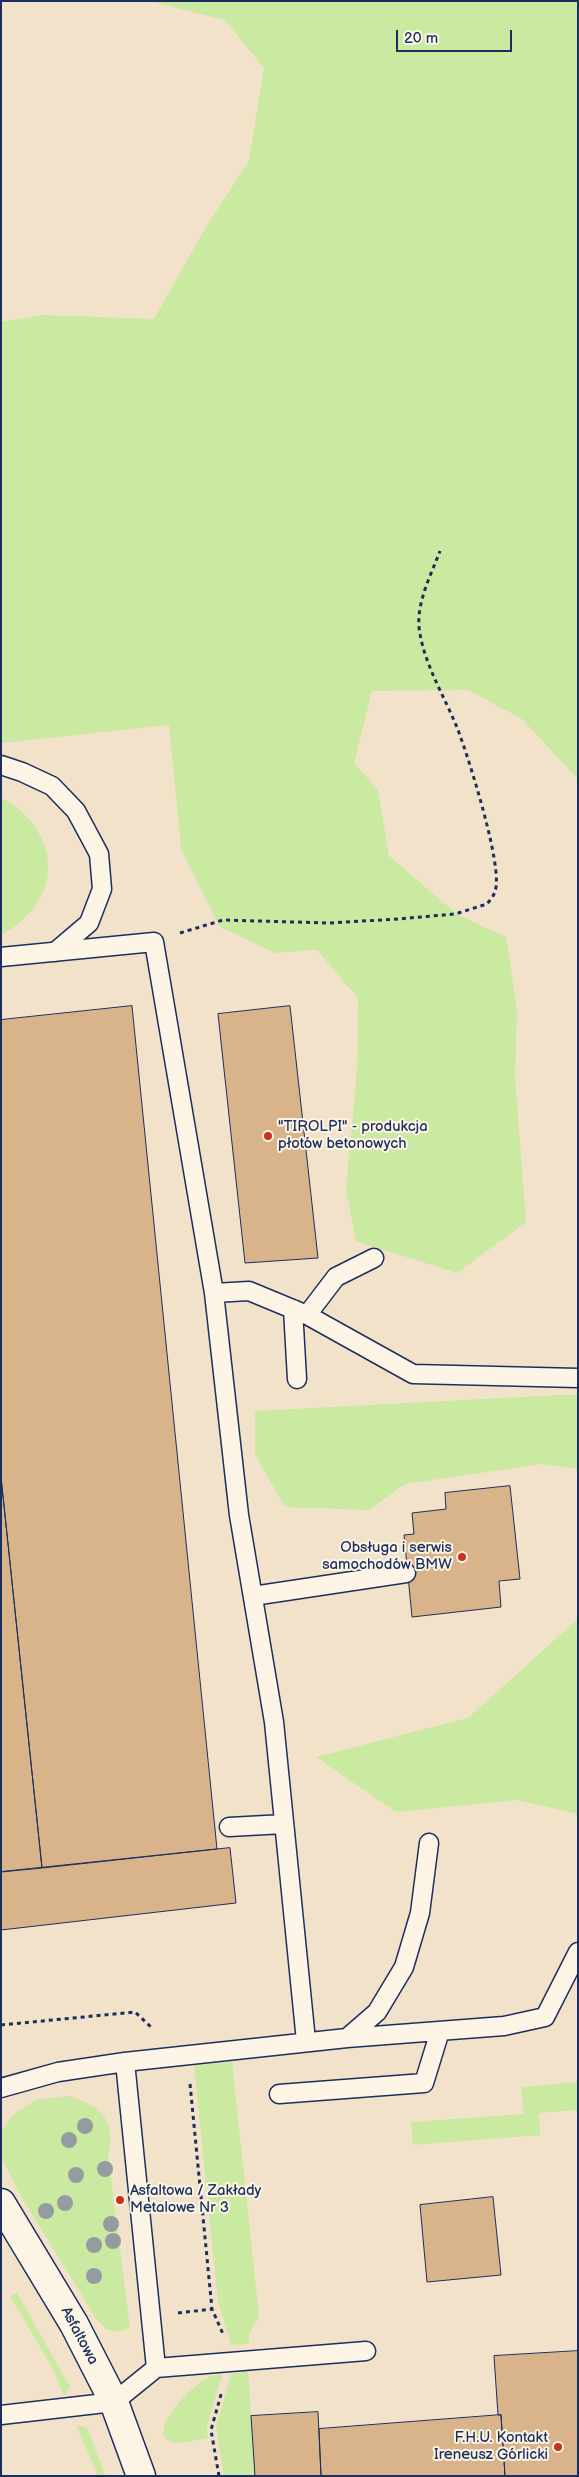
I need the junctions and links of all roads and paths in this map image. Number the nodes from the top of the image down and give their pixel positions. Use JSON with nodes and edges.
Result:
{"nodes":[{"id":1,"x":440,"y":552,"type":"dead end"},
{"id":2,"x":1,"y":765,"type":"edge"},
{"id":3,"x":154,"y":942,"type":"junction"},
{"id":4,"x":55,"y":952,"type":"junction"},
{"id":5,"x":1,"y":958,"type":"edge"},
{"id":6,"x":374,"y":1258,"type":"dead end"},
{"id":7,"x":214,"y":1294,"type":"junction"},
{"id":8,"x":300,"y":1312,"type":"junction"},
{"id":9,"x":578,"y":1378,"type":"edge"},
{"id":10,"x":297,"y":1379,"type":"dead end"},
{"id":11,"x":406,"y":1573,"type":"dead end"},
{"id":12,"x":253,"y":1596,"type":"junction"},
{"id":13,"x":284,"y":1824,"type":"junction"},
{"id":14,"x":229,"y":1827,"type":"dead end"},
{"id":15,"x":429,"y":1842,"type":"dead end"},
{"id":16,"x":578,"y":1952,"type":"edge"},
{"id":17,"x":1,"y":2025,"type":"edge"},
{"id":18,"x":440,"y":2031,"type":"junction"},
{"id":19,"x":347,"y":2038,"type":"junction"},
{"id":20,"x":306,"y":2041,"type":"junction"},
{"id":21,"x":188,"y":2054,"type":"junction"},
{"id":22,"x":125,"y":2062,"type":"junction"},
{"id":23,"x":1,"y":2088,"type":"edge"},
{"id":24,"x":279,"y":2094,"type":"dead end"},
{"id":25,"x":1,"y":2203,"type":"edge"},
{"id":26,"x":212,"y":2309,"type":"junction"},
{"id":27,"x":174,"y":2313,"type":"dead end"},
{"id":28,"x":366,"y":2351,"type":"dead end"},
{"id":29,"x":228,"y":2361,"type":"junction"},
{"id":30,"x":156,"y":2368,"type":"junction"},
{"id":31,"x":114,"y":2402,"type":"junction"},
{"id":32,"x":1,"y":2415,"type":"edge"},
{"id":33,"x":141,"y":2476,"type":"edge"},
{"id":34,"x":219,"y":2476,"type":"edge"}],
"edges":[{"from":1,"to":3,"type":"path"},
{"from":2,"to":4,"type":"lane"},
{"from":3,"to":4,"type":"lane"},
{"from":3,"to":7,"type":"lane"},
{"from":4,"to":5,"type":"lane"},
{"from":6,"to":8,"type":"lane"},
{"from":7,"to":8,"type":"lane"},
{"from":7,"to":12,"type":"lane"},
{"from":8,"to":9,"type":"lane"},
{"from":8,"to":10,"type":"lane"},
{"from":11,"to":12,"type":"lane"},
{"from":12,"to":13,"type":"lane"},
{"from":13,"to":14,"type":"lane"},
{"from":13,"to":20,"type":"lane"},
{"from":15,"to":19,"type":"lane"},
{"from":16,"to":18,"type":"lane"},
{"from":17,"to":21,"type":"path"},
{"from":18,"to":19,"type":"lane"},
{"from":18,"to":24,"type":"lane"},
{"from":19,"to":20,"type":"lane"},
{"from":20,"to":21,"type":"lane"},
{"from":21,"to":22,"type":"lane"},
{"from":21,"to":26,"type":"path"},
{"from":22,"to":23,"type":"lane"},
{"from":22,"to":30,"type":"lane"},
{"from":25,"to":31,"type":"street","name":"Asfaltowa"},
{"from":26,"to":27,"type":"path"},
{"from":26,"to":29,"type":"path"},
{"from":28,"to":29,"type":"lane"},
{"from":29,"to":30,"type":"lane"},
{"from":29,"to":34,"type":"path"},
{"from":30,"to":31,"type":"lane"},
{"from":31,"to":32,"type":"lane"},
{"from":31,"to":33,"type":"street","name":"Asfaltowa"}]}
